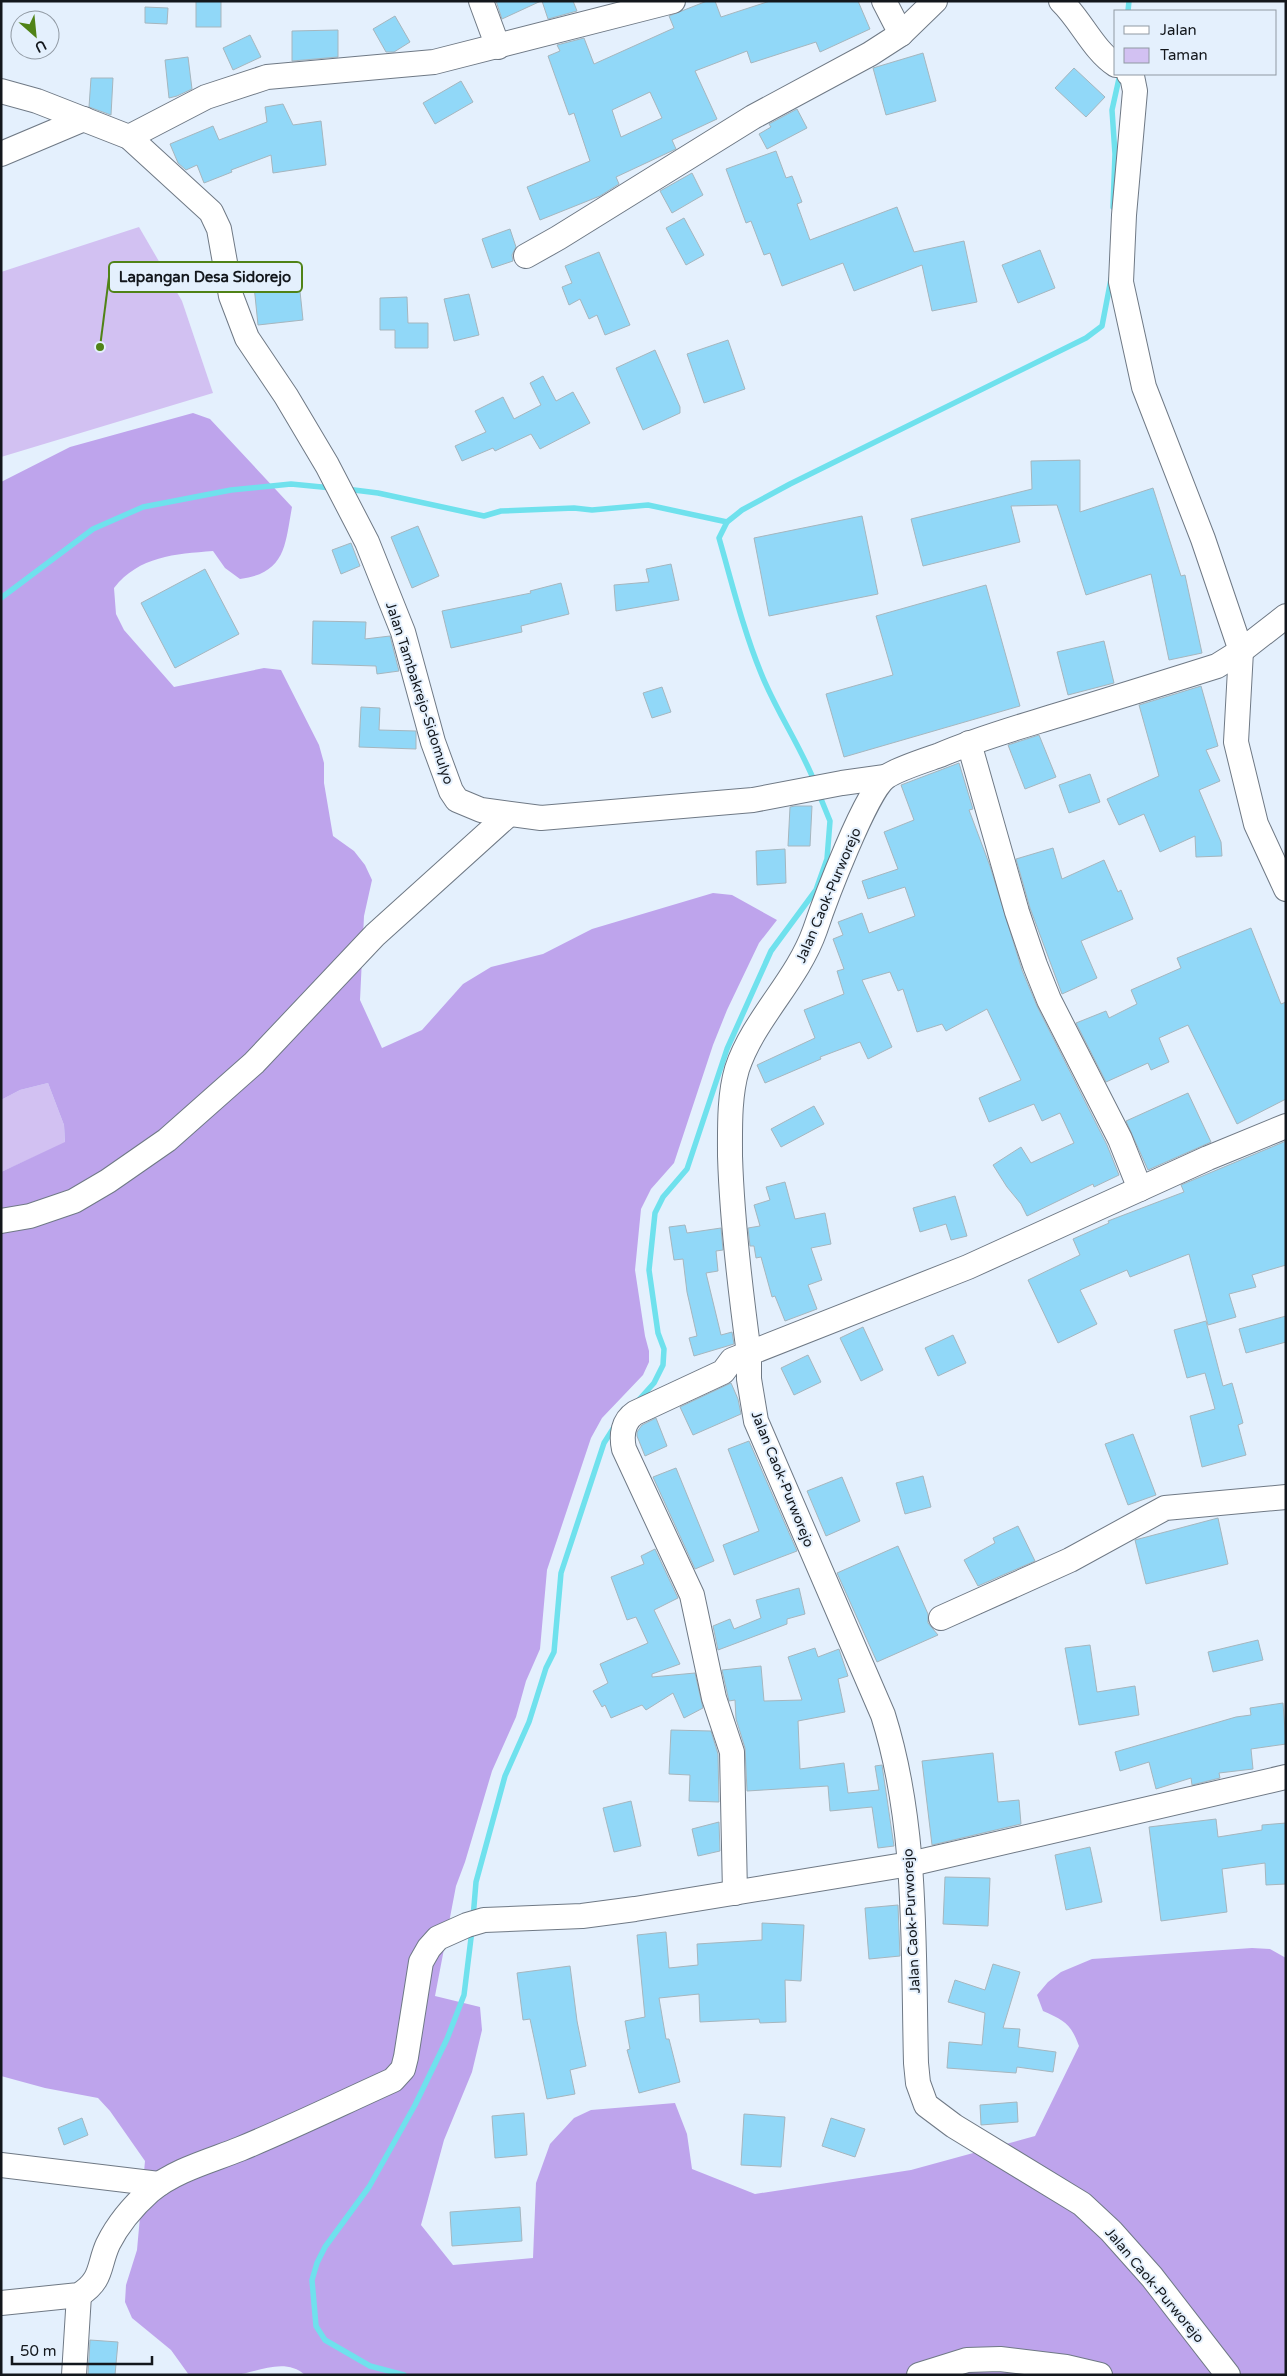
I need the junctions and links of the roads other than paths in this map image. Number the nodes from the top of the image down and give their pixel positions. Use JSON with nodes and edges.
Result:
{"nodes":[{"id":1,"x":481,"y":1,"type":"edge"},
{"id":2,"x":673,"y":1,"type":"edge"},
{"id":3,"x":884,"y":1,"type":"edge"},
{"id":4,"x":936,"y":1,"type":"edge"},
{"id":5,"x":1060,"y":1,"type":"edge"},
{"id":6,"x":901,"y":34,"type":"junction"},
{"id":7,"x":498,"y":47,"type":"junction"},
{"id":8,"x":1114,"y":60,"type":"edge"},
{"id":9,"x":1125,"y":75,"type":"edge"},
{"id":10,"x":1,"y":91,"type":"edge"},
{"id":11,"x":84,"y":119,"type":"junction"},
{"id":12,"x":129,"y":137,"type":"junction"},
{"id":13,"x":1,"y":154,"type":"edge"},
{"id":14,"x":526,"y":256,"type":"dead end"},
{"id":15,"x":1286,"y":616,"type":"edge"},
{"id":16,"x":1241,"y":651,"type":"junction"},
{"id":17,"x":969,"y":743,"type":"junction"},
{"id":18,"x":885,"y":777,"type":"junction"},
{"id":19,"x":508,"y":815,"type":"junction"},
{"id":20,"x":1286,"y":889,"type":"edge"},
{"id":21,"x":1286,"y":1126,"type":"edge"},
{"id":22,"x":1140,"y":1189,"type":"junction"},
{"id":23,"x":1,"y":1221,"type":"edge"},
{"id":24,"x":749,"y":1354,"type":"junction"},
{"id":25,"x":1286,"y":1497,"type":"edge"},
{"id":26,"x":941,"y":1618,"type":"dead end"},
{"id":27,"x":1286,"y":1777,"type":"edge"},
{"id":28,"x":910,"y":1864,"type":"junction"},
{"id":29,"x":735,"y":1893,"type":"junction"},
{"id":30,"x":1,"y":2165,"type":"edge"},
{"id":31,"x":159,"y":2184,"type":"junction"},
{"id":32,"x":79,"y":2295,"type":"junction"},
{"id":33,"x":1,"y":2303,"type":"edge"},
{"id":34,"x":74,"y":2375,"type":"edge"},
{"id":35,"x":919,"y":2375,"type":"edge"},
{"id":36,"x":1100,"y":2375,"type":"edge"},
{"id":37,"x":1228,"y":2375,"type":"edge"}],
"edges":[{"from":1,"to":7,"type":"street"},
{"from":2,"to":7,"type":"street"},
{"from":3,"to":6,"type":"street"},
{"from":4,"to":6,"type":"street"},
{"from":5,"to":8,"type":"street"},
{"from":6,"to":14,"type":"street"},
{"from":7,"to":12,"type":"street"},
{"from":9,"to":16,"type":"street"},
{"from":10,"to":11,"type":"street"},
{"from":11,"to":12,"type":"street"},
{"from":11,"to":13,"type":"street"},
{"from":12,"to":19,"type":"street","name":"Jalan Tambakrejo-Sidomulyo"},
{"from":15,"to":16,"type":"street"},
{"from":16,"to":17,"type":"street"},
{"from":16,"to":20,"type":"street"},
{"from":17,"to":18,"type":"street"},
{"from":17,"to":22,"type":"street"},
{"from":18,"to":19,"type":"street","name":"Jalan Tambakrejo-Sidomulyo"},
{"from":18,"to":24,"type":"street","name":"Jalan Caok-Purworejo"},
{"from":19,"to":23,"type":"street"},
{"from":21,"to":22,"type":"street"},
{"from":22,"to":24,"type":"street"},
{"from":24,"to":28,"type":"street","name":"Jalan Caok-Purworejo"},
{"from":24,"to":29,"type":"street"},
{"from":25,"to":26,"type":"street"},
{"from":27,"to":28,"type":"street"},
{"from":28,"to":29,"type":"street"},
{"from":28,"to":37,"type":"street","name":"Jalan Caok-Purworejo"},
{"from":29,"to":31,"type":"street"},
{"from":30,"to":31,"type":"street"},
{"from":31,"to":32,"type":"street"},
{"from":32,"to":33,"type":"street"},
{"from":32,"to":34,"type":"street"},
{"from":35,"to":36,"type":"street"}]}
